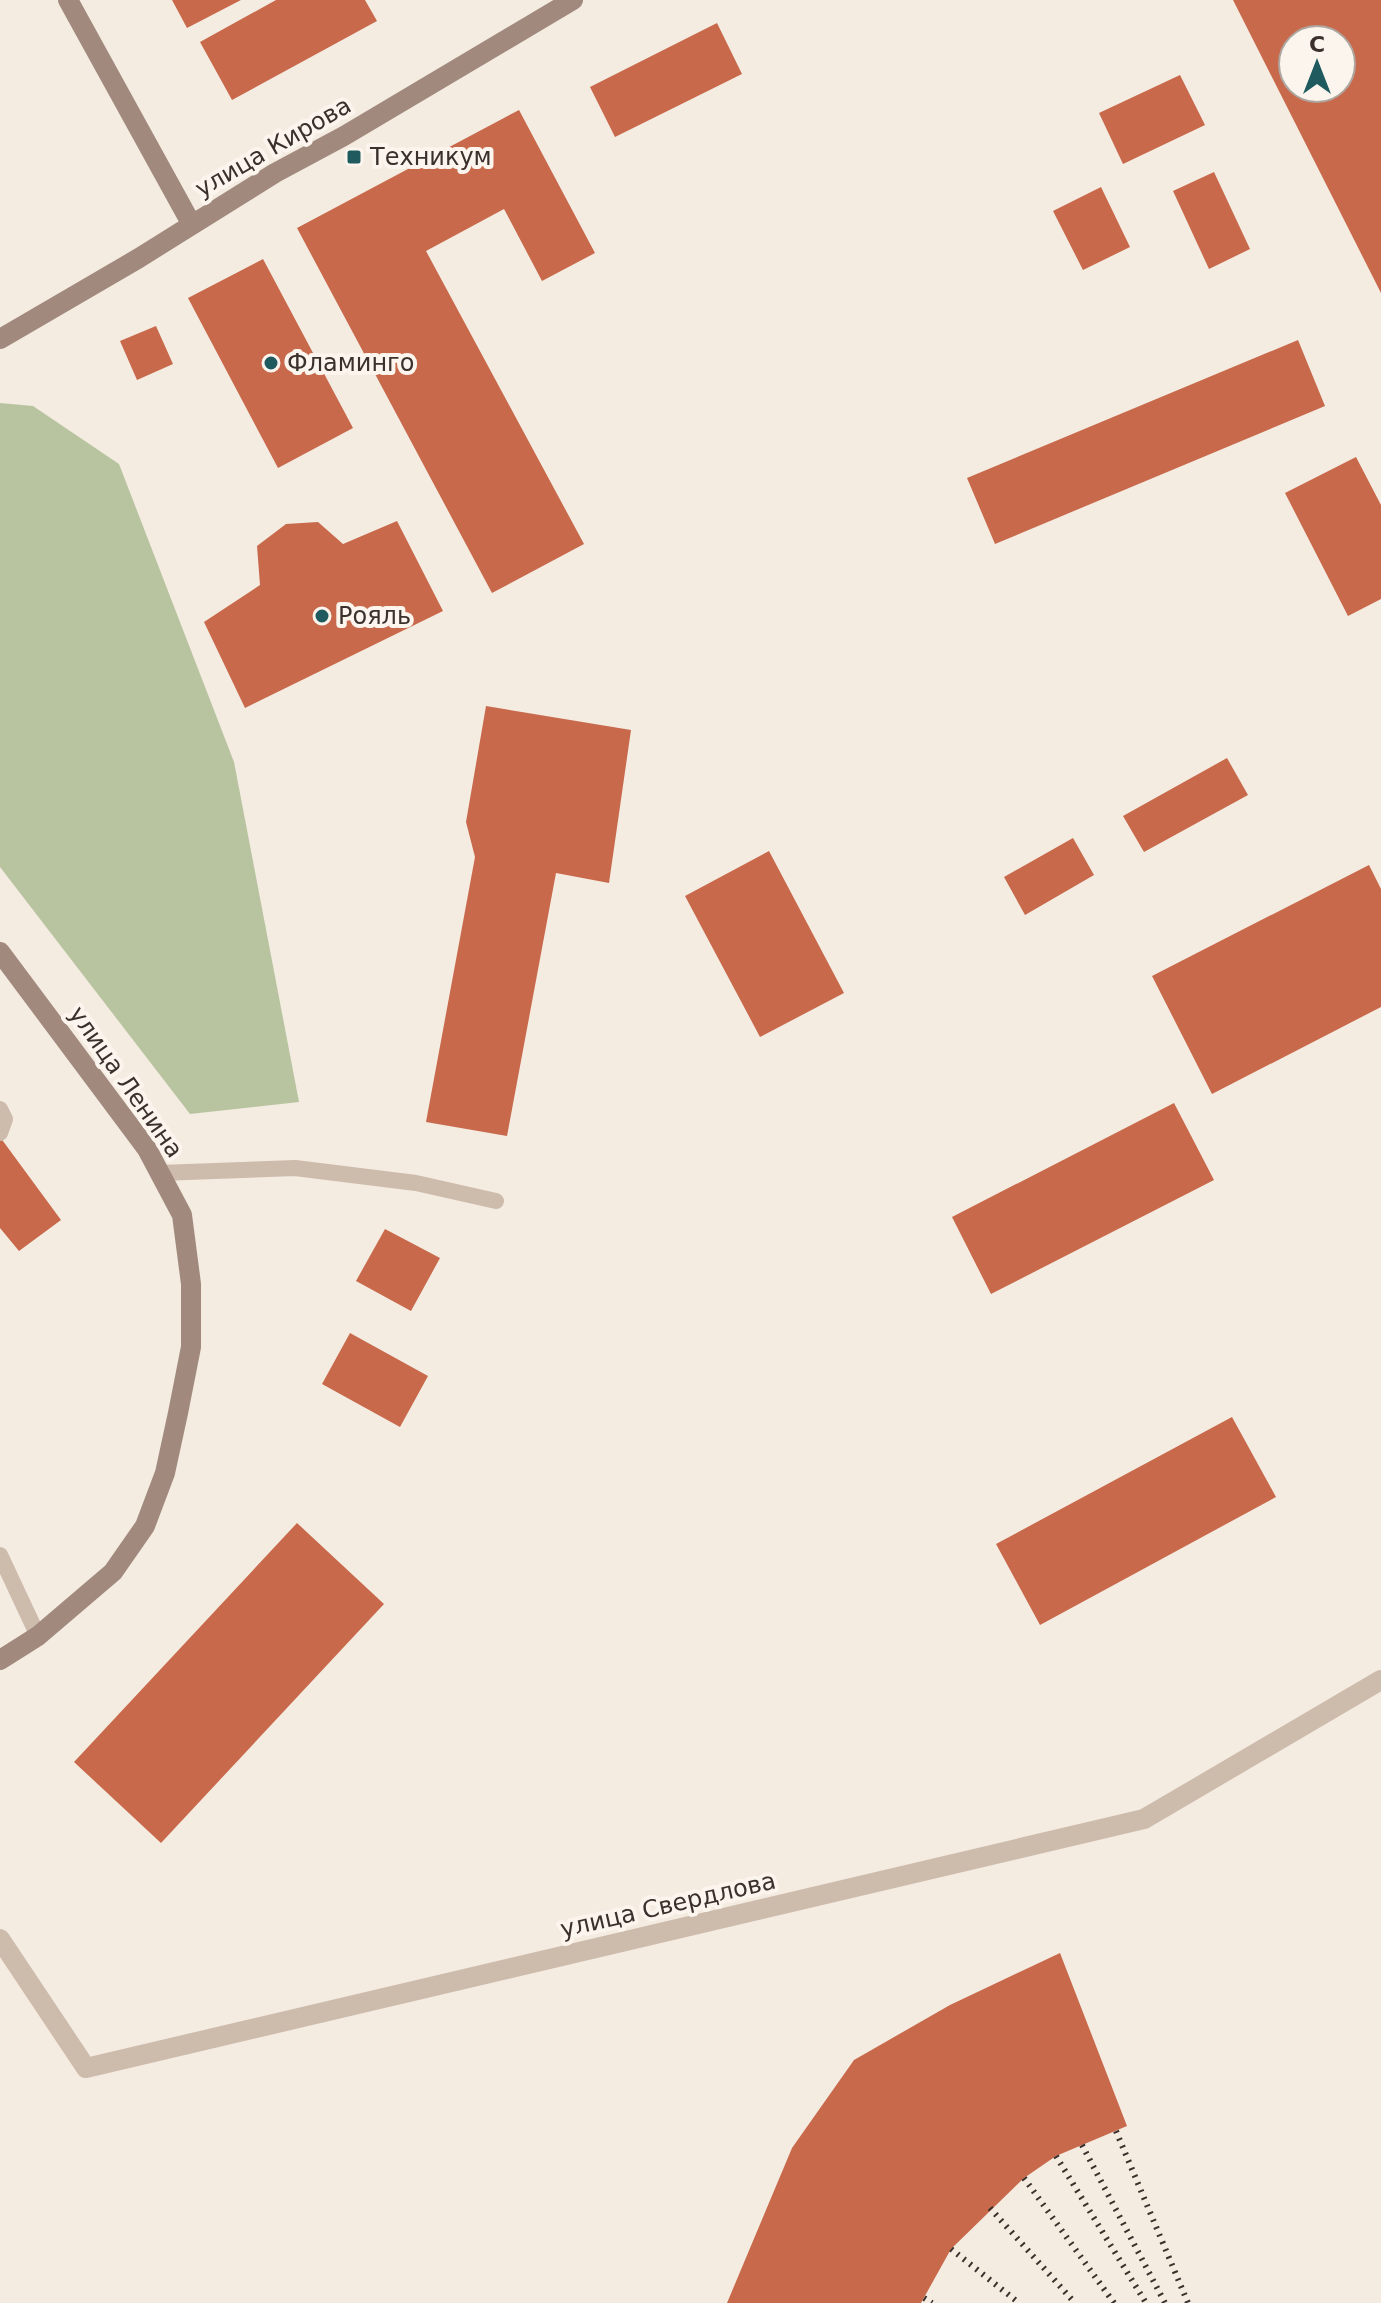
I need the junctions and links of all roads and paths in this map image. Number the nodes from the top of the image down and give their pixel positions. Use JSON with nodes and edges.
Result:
{"nodes":[{"id":1,"x":68,"y":0,"type":"edge"},
{"id":2,"x":573,"y":0,"type":"edge"},
{"id":3,"x":192,"y":225,"type":"junction"},
{"id":4,"x":0,"y":339,"type":"edge"},
{"id":5,"x":0,"y":952,"type":"edge"},
{"id":6,"x":0,"y":1109,"type":"edge"},
{"id":7,"x":0,"y":1133,"type":"edge"},
{"id":8,"x":160,"y":1173,"type":"junction"},
{"id":9,"x":496,"y":1201,"type":"dead end"},
{"id":10,"x":0,"y":1555,"type":"edge"},
{"id":11,"x":38,"y":1636,"type":"junction"},
{"id":12,"x":0,"y":1660,"type":"edge"},
{"id":13,"x":1381,"y":1680,"type":"edge"},
{"id":14,"x":0,"y":1939,"type":"edge"}],
"edges":[{"from":1,"to":3,"type":"main road"},
{"from":2,"to":3,"type":"main road","name":"улица Кирова"},
{"from":3,"to":4,"type":"main road","name":"улица Кирова"},
{"from":5,"to":8,"type":"main road","name":"улица Ленина"},
{"from":6,"to":7,"type":"lane"},
{"from":8,"to":9,"type":"lane"},
{"from":8,"to":11,"type":"main road","name":"улица Ленина"},
{"from":10,"to":11,"type":"lane"},
{"from":11,"to":12,"type":"main road","name":"улица Ленина"},
{"from":13,"to":14,"type":"street","name":"улица Свердлова"}]}
